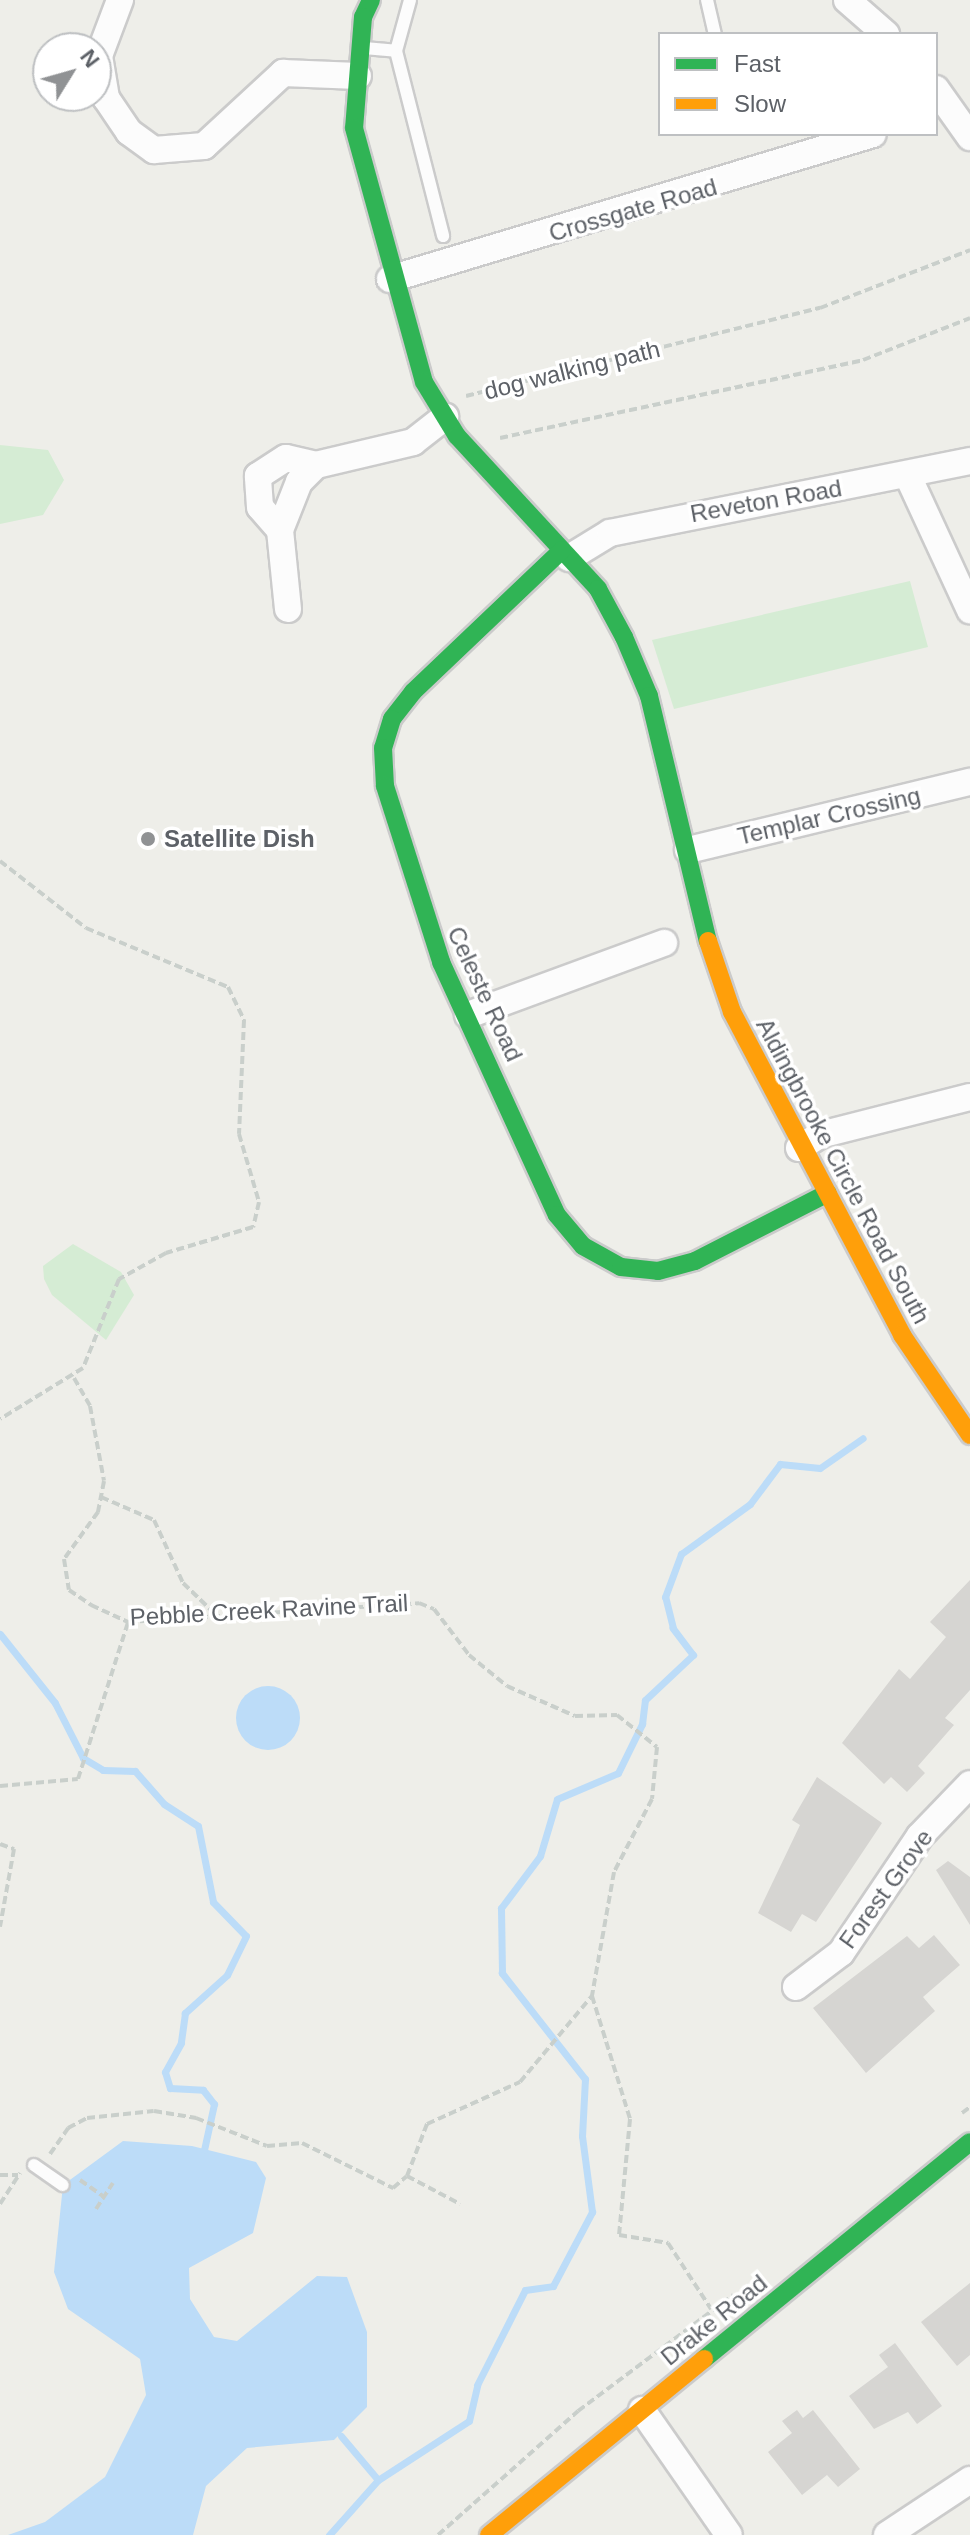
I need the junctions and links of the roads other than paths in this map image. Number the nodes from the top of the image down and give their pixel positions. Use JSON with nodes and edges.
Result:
{"nodes":[{"id":1,"x":120,"y":0,"type":"edge"},
{"id":2,"x":371,"y":0,"type":"edge"},
{"id":3,"x":410,"y":0,"type":"edge"},
{"id":4,"x":707,"y":0,"type":"edge"},
{"id":5,"x":847,"y":0,"type":"edge"},
{"id":6,"x":715,"y":32,"type":"edge"},
{"id":7,"x":884,"y":32,"type":"edge"},
{"id":8,"x":360,"y":48,"type":"junction"},
{"id":9,"x":396,"y":51,"type":"junction"},
{"id":10,"x":358,"y":76,"type":"junction"},
{"id":11,"x":940,"y":101,"type":"edge"},
{"id":12,"x":866,"y":136,"type":"edge"},
{"id":13,"x":970,"y":137,"type":"edge"},
{"id":14,"x":443,"y":236,"type":"dead end"},
{"id":15,"x":390,"y":279,"type":"junction"},
{"id":16,"x":445,"y":417,"type":"junction"},
{"id":17,"x":970,"y":461,"type":"edge"},
{"id":18,"x":316,"y":465,"type":"junction"},
{"id":19,"x":908,"y":476,"type":"junction"},
{"id":20,"x":280,"y":530,"type":"junction"},
{"id":21,"x":565,"y":554,"type":"junction"},
{"id":22,"x":288,"y":609,"type":"dead end"},
{"id":23,"x":970,"y":610,"type":"edge"},
{"id":24,"x":970,"y":782,"type":"edge"},
{"id":25,"x":688,"y":850,"type":"junction"},
{"id":26,"x":664,"y":943,"type":"dead end"},
{"id":27,"x":468,"y":1015,"type":"junction"},
{"id":28,"x":970,"y":1097,"type":"edge"},
{"id":29,"x":799,"y":1148,"type":"junction"},
{"id":30,"x":828,"y":1193,"type":"junction"},
{"id":31,"x":970,"y":1435,"type":"edge"},
{"id":32,"x":970,"y":1784,"type":"edge"},
{"id":33,"x":796,"y":1987,"type":"dead end"},
{"id":34,"x":970,"y":2142,"type":"edge"},
{"id":35,"x":34,"y":2165,"type":"dead end"},
{"id":36,"x":63,"y":2185,"type":"dead end"},
{"id":37,"x":642,"y":2410,"type":"junction"},
{"id":38,"x":970,"y":2480,"type":"edge"},
{"id":39,"x":489,"y":2535,"type":"edge"},
{"id":40,"x":729,"y":2535,"type":"edge"},
{"id":41,"x":887,"y":2535,"type":"edge"}],
"edges":[{"from":1,"to":10,"type":"street"},
{"from":2,"to":8,"type":"street","name":"Aldingbrooke Circle Road South"},
{"from":3,"to":9,"type":"lane"},
{"from":4,"to":6,"type":"lane"},
{"from":5,"to":7,"type":"street"},
{"from":8,"to":9,"type":"lane"},
{"from":8,"to":10,"type":"street","name":"Aldingbrooke Circle Road South"},
{"from":9,"to":14,"type":"lane"},
{"from":10,"to":15,"type":"street","name":"Aldingbrooke Circle Road South"},
{"from":11,"to":13,"type":"street"},
{"from":12,"to":15,"type":"street","name":"Crossgate Road"},
{"from":15,"to":16,"type":"street","name":"Aldingbrooke Circle Road South"},
{"from":16,"to":18,"type":"street"},
{"from":16,"to":21,"type":"street","name":"Aldingbrooke Circle Road South"},
{"from":17,"to":19,"type":"street","name":"Reveton Road"},
{"from":18,"to":20,"type":"street"},
{"from":18,"to":20,"type":"street"},
{"from":19,"to":21,"type":"street","name":"Reveton Road"},
{"from":19,"to":23,"type":"street"},
{"from":20,"to":22,"type":"street"},
{"from":21,"to":25,"type":"street","name":"Aldingbrooke Circle Road South"},
{"from":21,"to":27,"type":"street","name":"Celeste Road"},
{"from":24,"to":25,"type":"street","name":"Templar Crossing"},
{"from":25,"to":29,"type":"street","name":"Aldingbrooke Circle Road South"},
{"from":26,"to":27,"type":"street"},
{"from":27,"to":30,"type":"street","name":"Celeste Road"},
{"from":28,"to":29,"type":"street"},
{"from":29,"to":30,"type":"street","name":"Aldingbrooke Circle Road South"},
{"from":30,"to":31,"type":"street","name":"Aldingbrooke Circle Road South"},
{"from":32,"to":33,"type":"street","name":"Forest Grove"},
{"from":34,"to":37,"type":"street","name":"Drake Road"},
{"from":35,"to":36,"type":"lane"},
{"from":37,"to":39,"type":"street","name":"Drake Road"},
{"from":37,"to":40,"type":"street"},
{"from":38,"to":41,"type":"street"}]}
